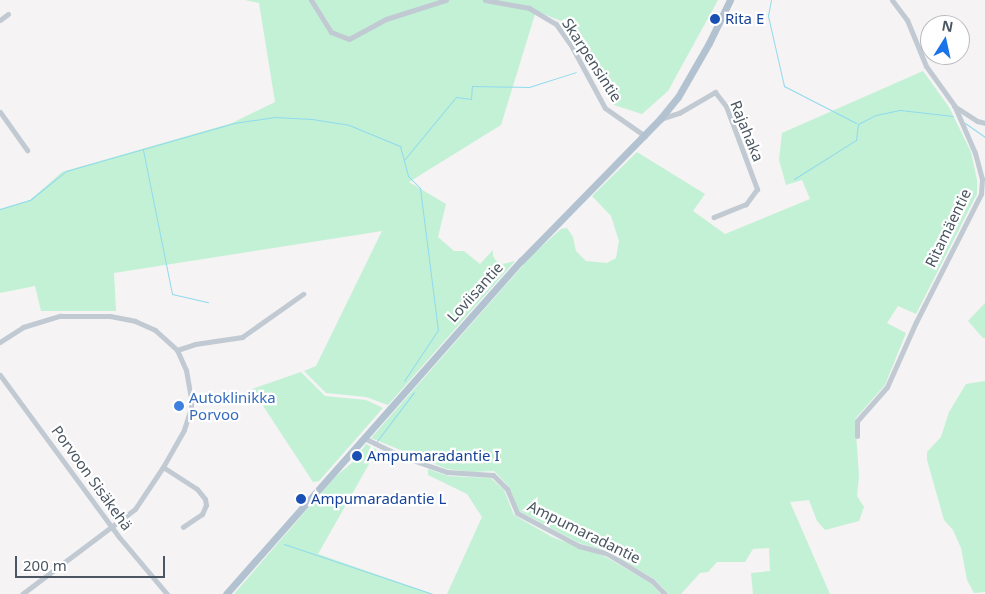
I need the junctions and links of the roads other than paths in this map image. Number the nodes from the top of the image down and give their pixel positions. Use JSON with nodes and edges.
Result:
{"nodes":[{"id":1,"x":311,"y":0,"type":"edge"},
{"id":2,"x":446,"y":0,"type":"edge"},
{"id":3,"x":485,"y":0,"type":"edge"},
{"id":4,"x":730,"y":0,"type":"edge"},
{"id":5,"x":892,"y":0,"type":"edge"},
{"id":6,"x":8,"y":14,"type":"dead end"},
{"id":7,"x":0,"y":20,"type":"edge"},
{"id":8,"x":954,"y":105,"type":"junction"},
{"id":9,"x":0,"y":112,"type":"edge"},
{"id":10,"x":660,"y":119,"type":"junction"},
{"id":11,"x":985,"y":123,"type":"edge"},
{"id":12,"x":645,"y":136,"type":"junction"},
{"id":13,"x":27,"y":150,"type":"dead end"},
{"id":14,"x":714,"y":217,"type":"dead end"},
{"id":15,"x":303,"y":294,"type":"dead end"},
{"id":16,"x":0,"y":342,"type":"edge"},
{"id":17,"x":177,"y":350,"type":"junction"},
{"id":18,"x":0,"y":375,"type":"edge"},
{"id":19,"x":2,"y":384,"type":"edge"},
{"id":20,"x":857,"y":436,"type":"dead end"},
{"id":21,"x":364,"y":438,"type":"junction"},
{"id":22,"x":164,"y":467,"type":"junction"},
{"id":23,"x":112,"y":527,"type":"junction"},
{"id":24,"x":183,"y":528,"type":"dead end"},
{"id":25,"x":22,"y":594,"type":"edge"},
{"id":26,"x":167,"y":594,"type":"edge"},
{"id":27,"x":226,"y":594,"type":"edge"},
{"id":28,"x":666,"y":594,"type":"edge"}],
"edges":[{"from":1,"to":2,"type":"street"},
{"from":3,"to":12,"type":"street","name":"Skarpensintie"},
{"from":4,"to":10,"type":"main road","name":"Loviisantie"},
{"from":5,"to":8,"type":"street","name":"Ritamäentie"},
{"from":6,"to":7,"type":"street"},
{"from":8,"to":11,"type":"street"},
{"from":8,"to":20,"type":"street","name":"Ritamäentie"},
{"from":9,"to":13,"type":"street"},
{"from":10,"to":12,"type":"main road","name":"Loviisantie"},
{"from":10,"to":14,"type":"street","name":"Rajahaka"},
{"from":12,"to":21,"type":"main road","name":"Loviisantie"},
{"from":15,"to":17,"type":"street"},
{"from":16,"to":17,"type":"street"},
{"from":17,"to":22,"type":"street"},
{"from":18,"to":19,"type":"street","name":"Porvoon Sisäkehä"},
{"from":19,"to":23,"type":"street","name":"Porvoon Sisäkehä"},
{"from":21,"to":27,"type":"main road","name":"Loviisantie"},
{"from":21,"to":28,"type":"street","name":"Ampumaradantie"},
{"from":22,"to":23,"type":"street"},
{"from":22,"to":24,"type":"street"},
{"from":23,"to":25,"type":"street"},
{"from":23,"to":26,"type":"street","name":"Porvoon Sisäkehä"}]}
